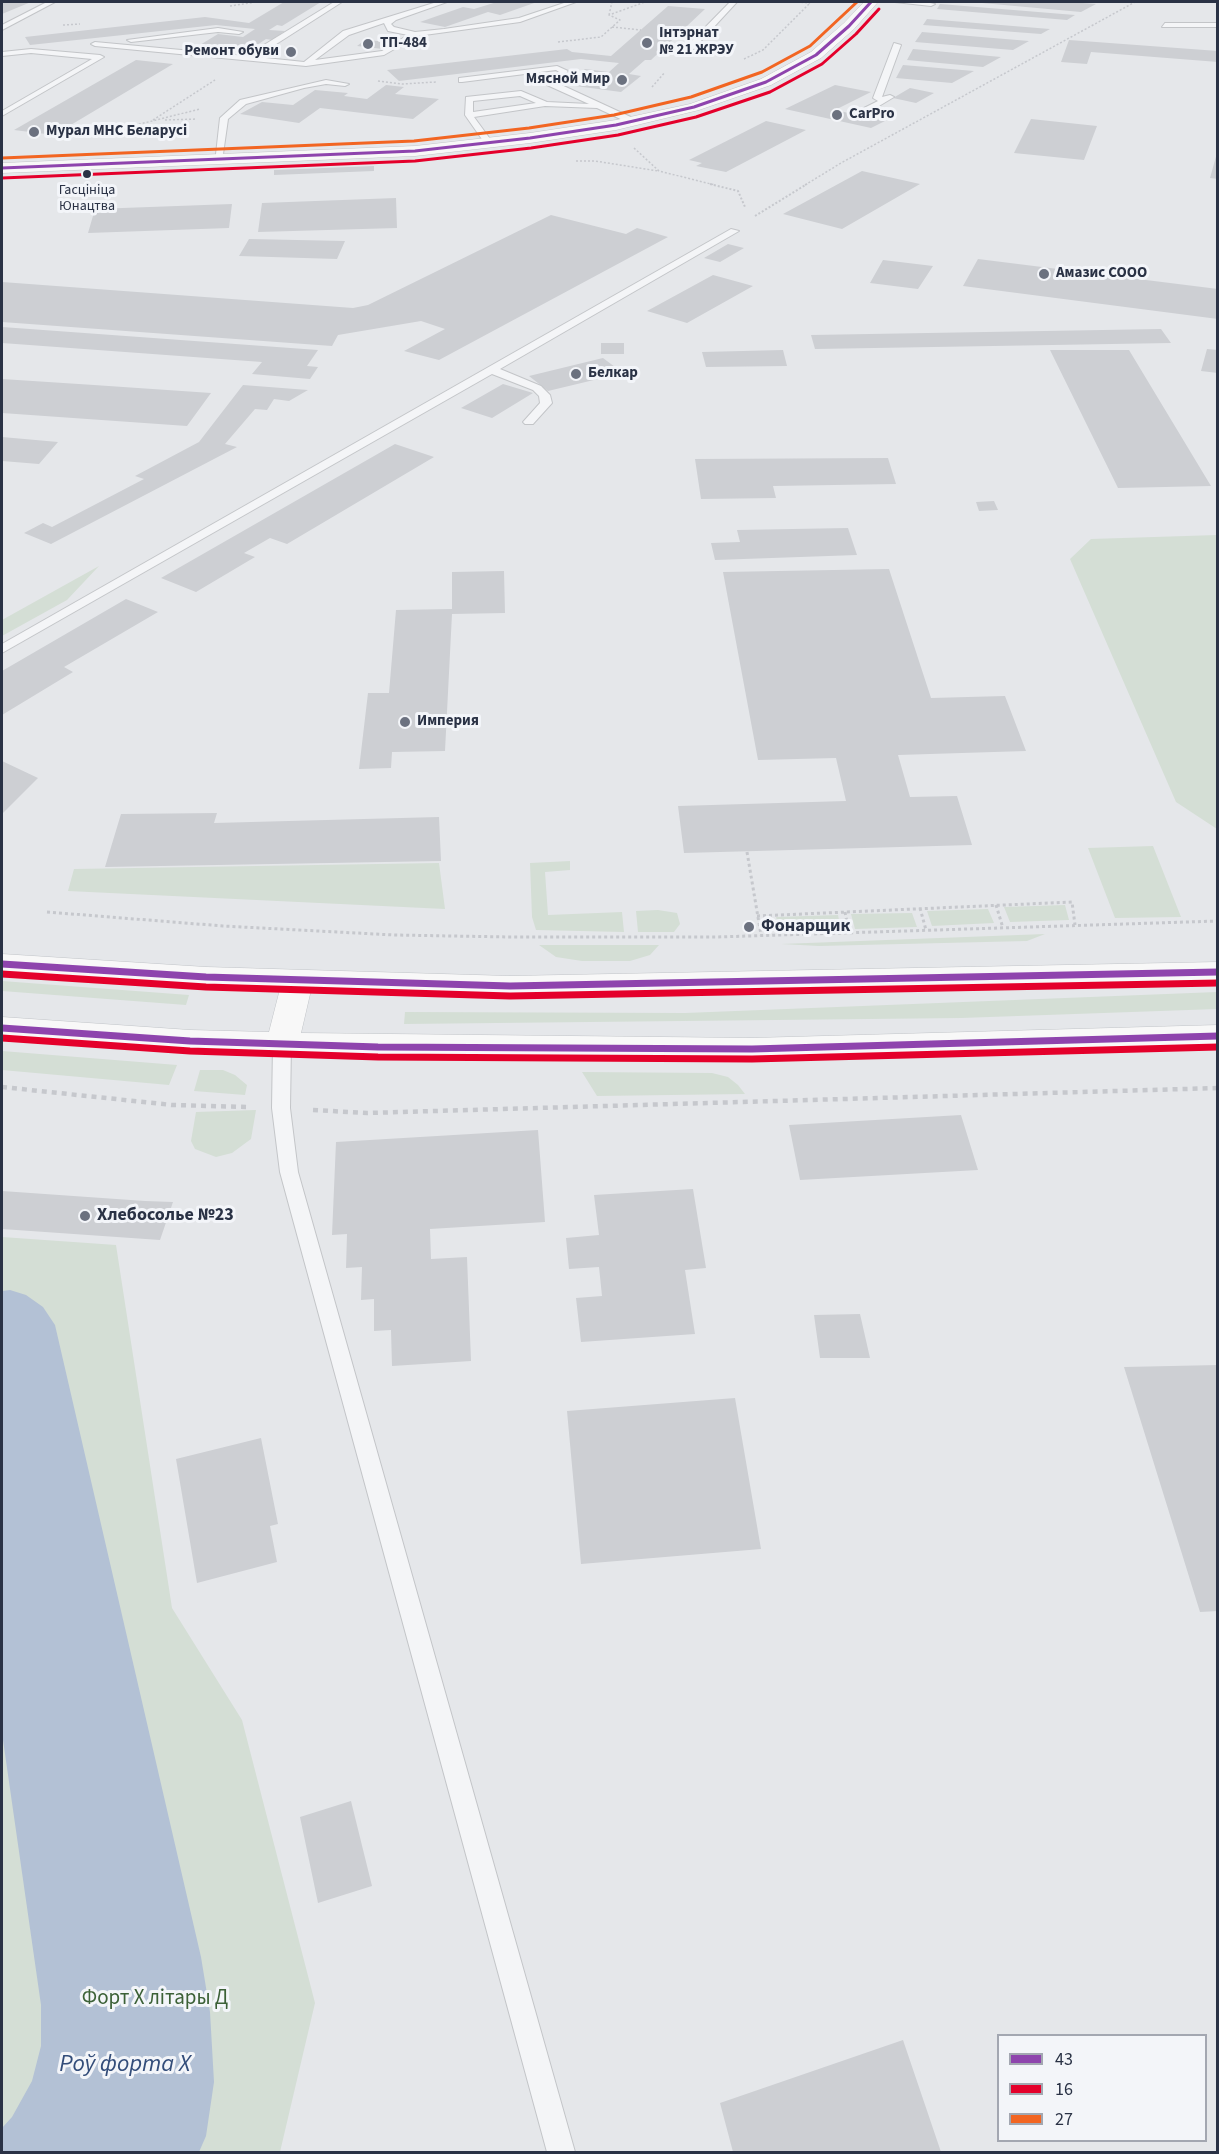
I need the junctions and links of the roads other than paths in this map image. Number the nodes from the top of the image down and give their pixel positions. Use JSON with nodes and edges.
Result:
{"nodes":[{"id":1,"x":51,"y":2,"type":"edge"},
{"id":2,"x":338,"y":2,"type":"edge"},
{"id":3,"x":443,"y":2,"type":"edge"},
{"id":4,"x":572,"y":2,"type":"edge"},
{"id":5,"x":733,"y":2,"type":"edge"},
{"id":6,"x":871,"y":2,"type":"edge"},
{"id":7,"x":899,"y":2,"type":"edge"},
{"id":8,"x":931,"y":4,"type":"dead end"},
{"id":9,"x":393,"y":18,"type":"junction"},
{"id":10,"x":1165,"y":25,"type":"dead end"},
{"id":11,"x":1218,"y":25,"type":"edge"},
{"id":12,"x":2,"y":28,"type":"edge"},
{"id":13,"x":218,"y":30,"type":"junction"},
{"id":14,"x":239,"y":32,"type":"dead end"},
{"id":15,"x":415,"y":34,"type":"junction"},
{"id":16,"x":202,"y":40,"type":"dead end"},
{"id":17,"x":95,"y":44,"type":"junction"},
{"id":18,"x":194,"y":44,"type":"dead end"},
{"id":19,"x":86,"y":45,"type":"dead end"},
{"id":20,"x":897,"y":45,"type":"dead end"},
{"id":21,"x":76,"y":46,"type":"dead end"},
{"id":22,"x":31,"y":51,"type":"junction"},
{"id":23,"x":181,"y":52,"type":"junction"},
{"id":24,"x":2,"y":54,"type":"edge"},
{"id":25,"x":684,"y":54,"type":"road end"},
{"id":26,"x":245,"y":58,"type":"junction"},
{"id":27,"x":306,"y":64,"type":"junction"},
{"id":28,"x":462,"y":80,"type":"dead end"},
{"id":29,"x":345,"y":84,"type":"dead end"},
{"id":30,"x":545,"y":104,"type":"junction"},
{"id":31,"x":605,"y":107,"type":"junction"},
{"id":32,"x":861,"y":113,"type":"dead end"},
{"id":33,"x":2,"y":114,"type":"edge"},
{"id":34,"x":469,"y":115,"type":"junction"},
{"id":35,"x":632,"y":121,"type":"junction"},
{"id":36,"x":489,"y":143,"type":"junction"},
{"id":37,"x":218,"y":161,"type":"junction"},
{"id":38,"x":2,"y":168,"type":"edge"},
{"id":39,"x":734,"y":231,"type":"dead end"},
{"id":40,"x":493,"y":370,"type":"junction"},
{"id":41,"x":529,"y":422,"type":"dead end"},
{"id":42,"x":2,"y":649,"type":"edge"},
{"id":43,"x":2,"y":964,"type":"edge"},
{"id":44,"x":1218,"y":972,"type":"edge"},
{"id":45,"x":298,"y":981,"type":"junction"},
{"id":46,"x":2,"y":1028,"type":"edge"},
{"id":47,"x":1218,"y":1036,"type":"edge"},
{"id":48,"x":282,"y":1045,"type":"junction"},
{"id":49,"x":561,"y":2152,"type":"edge"}],
"edges":[{"from":1,"to":12,"type":"lane"},
{"from":2,"to":26,"type":"lane"},
{"from":3,"to":9,"type":"lane"},
{"from":4,"to":15,"type":"lane"},
{"from":5,"to":25,"type":"lane"},
{"from":6,"to":35,"type":"main road"},
{"from":7,"to":8,"type":"lane"},
{"from":9,"to":15,"type":"lane"},
{"from":9,"to":27,"type":"lane"},
{"from":10,"to":11,"type":"lane"},
{"from":13,"to":14,"type":"lane"},
{"from":13,"to":16,"type":"lane"},
{"from":13,"to":17,"type":"lane"},
{"from":15,"to":27,"type":"lane"},
{"from":17,"to":19,"type":"lane"},
{"from":17,"to":23,"type":"lane"},
{"from":18,"to":23,"type":"lane"},
{"from":20,"to":32,"type":"lane"},
{"from":21,"to":22,"type":"lane"},
{"from":22,"to":24,"type":"lane"},
{"from":22,"to":33,"type":"lane"},
{"from":23,"to":26,"type":"lane"},
{"from":26,"to":27,"type":"lane"},
{"from":28,"to":31,"type":"lane"},
{"from":29,"to":37,"type":"lane"},
{"from":30,"to":31,"type":"lane"},
{"from":30,"to":34,"type":"lane"},
{"from":30,"to":34,"type":"lane"},
{"from":31,"to":35,"type":"lane"},
{"from":34,"to":36,"type":"lane"},
{"from":35,"to":36,"type":"main road"},
{"from":36,"to":37,"type":"main road"},
{"from":37,"to":38,"type":"main road"},
{"from":39,"to":40,"type":"lane"},
{"from":40,"to":41,"type":"lane"},
{"from":40,"to":42,"type":"lane"},
{"from":43,"to":45,"type":"main road"},
{"from":44,"to":45,"type":"main road"},
{"from":45,"to":48,"type":"main road"},
{"from":46,"to":48,"type":"main road"},
{"from":47,"to":48,"type":"main road"},
{"from":48,"to":49,"type":"lane"}]}
